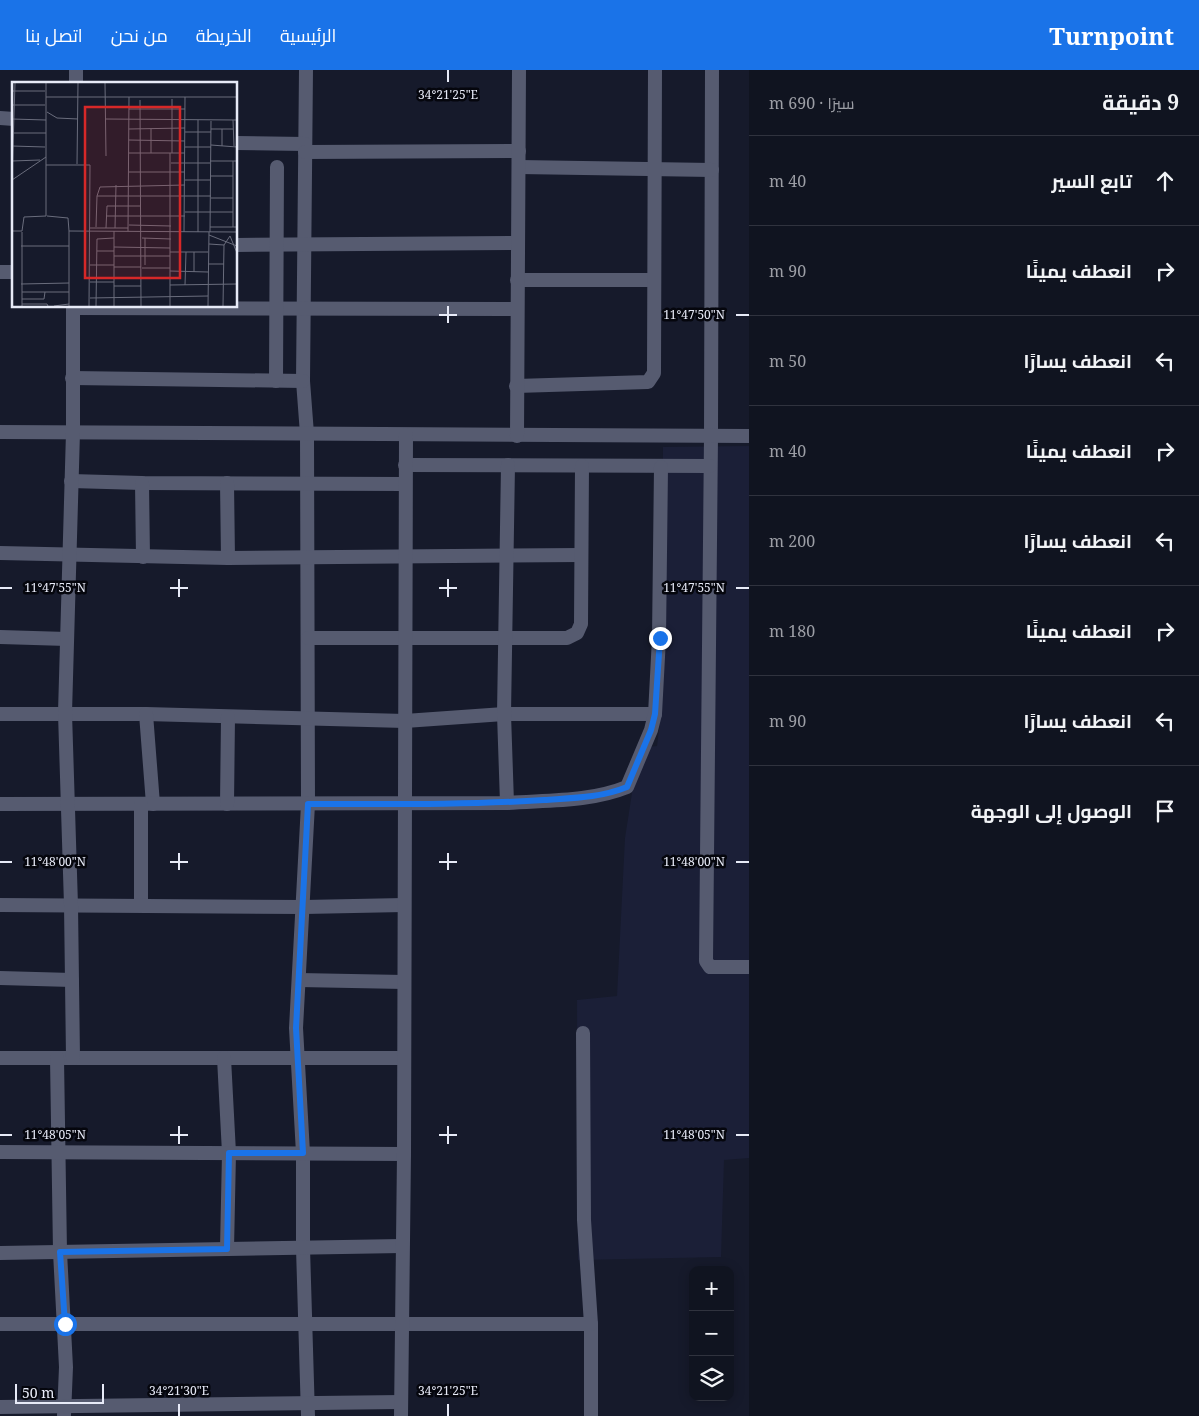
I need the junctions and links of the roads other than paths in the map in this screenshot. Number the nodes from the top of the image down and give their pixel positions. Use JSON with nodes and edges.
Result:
{"nodes":[{"id":1,"x":306,"y":70,"type":"edge"},
{"id":2,"x":519,"y":70,"type":"edge"},
{"id":3,"x":655,"y":70,"type":"edge"},
{"id":4,"x":712,"y":70,"type":"edge"},
{"id":5,"x":238,"y":143,"type":"edge"},
{"id":6,"x":305,"y":148,"type":"junction"},
{"id":7,"x":519,"y":151,"type":"junction"},
{"id":8,"x":277,"y":167,"type":"dead end"},
{"id":9,"x":519,"y":167,"type":"junction"},
{"id":10,"x":654,"y":169,"type":"junction"},
{"id":11,"x":712,"y":170,"type":"junction"},
{"id":12,"x":518,"y":243,"type":"junction"},
{"id":13,"x":238,"y":245,"type":"edge"},
{"id":14,"x":276,"y":245,"type":"junction"},
{"id":15,"x":304,"y":245,"type":"junction"},
{"id":16,"x":517,"y":280,"type":"junction"},
{"id":17,"x":654,"y":280,"type":"junction"},
{"id":18,"x":73,"y":308,"type":"edge"},
{"id":19,"x":141,"y":308,"type":"edge"},
{"id":20,"x":516,"y":308,"type":"junction"},
{"id":21,"x":305,"y":309,"type":"junction"},
{"id":22,"x":277,"y":310,"type":"junction"},
{"id":23,"x":72,"y":378,"type":"junction"},
{"id":24,"x":276,"y":381,"type":"junction"},
{"id":25,"x":303,"y":381,"type":"junction"},
{"id":26,"x":516,"y":386,"type":"junction"},
{"id":27,"x":0,"y":432,"type":"edge"},
{"id":28,"x":73,"y":432,"type":"junction"},
{"id":29,"x":306,"y":434,"type":"junction"},
{"id":30,"x":406,"y":435,"type":"junction"},
{"id":31,"x":517,"y":436,"type":"junction"},
{"id":32,"x":711,"y":436,"type":"junction"},
{"id":33,"x":749,"y":436,"type":"edge"},
{"id":34,"x":405,"y":465,"type":"junction"},
{"id":35,"x":508,"y":465,"type":"junction"},
{"id":36,"x":582,"y":466,"type":"junction"},
{"id":37,"x":710,"y":466,"type":"junction"},
{"id":38,"x":661,"y":467,"type":"junction"},
{"id":39,"x":71,"y":481,"type":"junction"},
{"id":40,"x":142,"y":483,"type":"junction"},
{"id":41,"x":227,"y":483,"type":"junction"},
{"id":42,"x":306,"y":484,"type":"junction"},
{"id":43,"x":405,"y":484,"type":"junction"},
{"id":44,"x":0,"y":554,"type":"edge"},
{"id":45,"x":70,"y":554,"type":"junction"},
{"id":46,"x":506,"y":555,"type":"junction"},
{"id":47,"x":582,"y":555,"type":"junction"},
{"id":48,"x":404,"y":556,"type":"junction"},
{"id":49,"x":143,"y":557,"type":"junction"},
{"id":50,"x":306,"y":557,"type":"junction"},
{"id":51,"x":228,"y":558,"type":"junction"},
{"id":52,"x":0,"y":637,"type":"edge"},
{"id":53,"x":308,"y":638,"type":"junction"},
{"id":54,"x":404,"y":638,"type":"junction"},
{"id":55,"x":505,"y":638,"type":"junction"},
{"id":56,"x":67,"y":639,"type":"junction"},
{"id":57,"x":0,"y":714,"type":"edge"},
{"id":58,"x":65,"y":714,"type":"junction"},
{"id":59,"x":146,"y":714,"type":"junction"},
{"id":60,"x":504,"y":714,"type":"junction"},
{"id":61,"x":655,"y":714,"type":"junction"},
{"id":62,"x":228,"y":717,"type":"junction"},
{"id":63,"x":309,"y":717,"type":"junction"},
{"id":64,"x":405,"y":721,"type":"junction"},
{"id":65,"x":507,"y":803,"type":"junction"},
{"id":66,"x":0,"y":804,"type":"edge"},
{"id":67,"x":67,"y":804,"type":"junction"},
{"id":68,"x":148,"y":804,"type":"junction"},
{"id":69,"x":227,"y":804,"type":"junction"},
{"id":70,"x":308,"y":804,"type":"junction"},
{"id":71,"x":404,"y":804,"type":"junction"},
{"id":72,"x":0,"y":905,"type":"edge"},
{"id":73,"x":72,"y":905,"type":"junction"},
{"id":74,"x":142,"y":905,"type":"junction"},
{"id":75,"x":404,"y":905,"type":"junction"},
{"id":76,"x":304,"y":907,"type":"junction"},
{"id":77,"x":749,"y":967,"type":"edge"},
{"id":78,"x":0,"y":978,"type":"edge"},
{"id":79,"x":72,"y":980,"type":"junction"},
{"id":80,"x":298,"y":980,"type":"junction"},
{"id":81,"x":404,"y":982,"type":"junction"},
{"id":82,"x":583,"y":1033,"type":"dead end"},
{"id":83,"x":0,"y":1058,"type":"edge"},
{"id":84,"x":57,"y":1058,"type":"junction"},
{"id":85,"x":73,"y":1058,"type":"junction"},
{"id":86,"x":224,"y":1058,"type":"junction"},
{"id":87,"x":299,"y":1058,"type":"junction"},
{"id":88,"x":404,"y":1058,"type":"junction"},
{"id":89,"x":0,"y":1152,"type":"edge"},
{"id":90,"x":58,"y":1153,"type":"junction"},
{"id":91,"x":229,"y":1153,"type":"junction"},
{"id":92,"x":303,"y":1153,"type":"junction"},
{"id":93,"x":404,"y":1154,"type":"junction"},
{"id":94,"x":402,"y":1246,"type":"junction"},
{"id":95,"x":303,"y":1248,"type":"junction"},
{"id":96,"x":227,"y":1249,"type":"junction"},
{"id":97,"x":60,"y":1252,"type":"junction"},
{"id":98,"x":0,"y":1253,"type":"edge"},
{"id":99,"x":305,"y":1323,"type":"junction"},
{"id":100,"x":0,"y":1324,"type":"edge"},
{"id":101,"x":65,"y":1324,"type":"junction"},
{"id":102,"x":402,"y":1324,"type":"junction"},
{"id":103,"x":591,"y":1324,"type":"junction"},
{"id":104,"x":0,"y":1407,"type":"edge"},
{"id":105,"x":401,"y":1409,"type":"edge"},
{"id":106,"x":224,"y":1410,"type":"edge"},
{"id":107,"x":308,"y":1410,"type":"edge"},
{"id":108,"x":141,"y":1411,"type":"edge"},
{"id":109,"x":64,"y":1412,"type":"edge"},
{"id":110,"x":591,"y":1416,"type":"edge"}],
"edges":[{"from":1,"to":6,"type":"street"},
{"from":2,"to":7,"type":"street"},
{"from":3,"to":10,"type":"street"},
{"from":4,"to":11,"type":"street"},
{"from":5,"to":6,"type":"street"},
{"from":6,"to":7,"type":"street"},
{"from":6,"to":15,"type":"street"},
{"from":7,"to":9,"type":"street"},
{"from":8,"to":14,"type":"street"},
{"from":9,"to":10,"type":"street"},
{"from":9,"to":12,"type":"street"},
{"from":10,"to":11,"type":"street"},
{"from":10,"to":17,"type":"street"},
{"from":11,"to":32,"type":"street"},
{"from":12,"to":15,"type":"street"},
{"from":12,"to":16,"type":"street"},
{"from":13,"to":14,"type":"street"},
{"from":14,"to":15,"type":"street"},
{"from":14,"to":22,"type":"street"},
{"from":15,"to":21,"type":"street"},
{"from":16,"to":17,"type":"street"},
{"from":16,"to":20,"type":"street"},
{"from":17,"to":26,"type":"street"},
{"from":18,"to":23,"type":"street"},
{"from":19,"to":22,"type":"street"},
{"from":20,"to":21,"type":"street"},
{"from":20,"to":26,"type":"street"},
{"from":21,"to":22,"type":"street"},
{"from":21,"to":25,"type":"street"},
{"from":22,"to":24,"type":"street"},
{"from":23,"to":24,"type":"street"},
{"from":23,"to":28,"type":"street"},
{"from":24,"to":25,"type":"street"},
{"from":25,"to":29,"type":"street"},
{"from":26,"to":31,"type":"street"},
{"from":27,"to":28,"type":"street"},
{"from":28,"to":29,"type":"street"},
{"from":28,"to":39,"type":"street"},
{"from":29,"to":30,"type":"street"},
{"from":29,"to":42,"type":"street"},
{"from":30,"to":31,"type":"street"},
{"from":30,"to":34,"type":"street"},
{"from":31,"to":32,"type":"street"},
{"from":32,"to":33,"type":"street"},
{"from":32,"to":37,"type":"street"},
{"from":34,"to":35,"type":"street"},
{"from":34,"to":43,"type":"street"},
{"from":35,"to":36,"type":"street"},
{"from":35,"to":46,"type":"street"},
{"from":36,"to":38,"type":"street"},
{"from":36,"to":47,"type":"street"},
{"from":37,"to":38,"type":"street"},
{"from":37,"to":77,"type":"street"},
{"from":38,"to":61,"type":"street"},
{"from":39,"to":40,"type":"street"},
{"from":39,"to":45,"type":"street"},
{"from":40,"to":41,"type":"street"},
{"from":40,"to":49,"type":"street"},
{"from":41,"to":42,"type":"street"},
{"from":41,"to":51,"type":"street"},
{"from":42,"to":43,"type":"street"},
{"from":42,"to":50,"type":"street"},
{"from":43,"to":48,"type":"street"},
{"from":44,"to":45,"type":"street"},
{"from":45,"to":49,"type":"street"},
{"from":45,"to":56,"type":"street"},
{"from":46,"to":47,"type":"street"},
{"from":46,"to":48,"type":"street"},
{"from":46,"to":55,"type":"street"},
{"from":47,"to":55,"type":"street"},
{"from":48,"to":50,"type":"street"},
{"from":48,"to":54,"type":"street"},
{"from":49,"to":51,"type":"street"},
{"from":50,"to":51,"type":"street"},
{"from":50,"to":53,"type":"street"},
{"from":52,"to":56,"type":"street"},
{"from":53,"to":54,"type":"street"},
{"from":53,"to":63,"type":"street"},
{"from":54,"to":55,"type":"street"},
{"from":54,"to":64,"type":"street"},
{"from":55,"to":60,"type":"street"},
{"from":56,"to":58,"type":"street"},
{"from":57,"to":58,"type":"street"},
{"from":58,"to":59,"type":"street"},
{"from":58,"to":67,"type":"street"},
{"from":59,"to":62,"type":"street"},
{"from":59,"to":68,"type":"street"},
{"from":60,"to":61,"type":"street"},
{"from":60,"to":64,"type":"street"},
{"from":60,"to":65,"type":"street"},
{"from":61,"to":65,"type":"street"},
{"from":62,"to":63,"type":"street"},
{"from":62,"to":69,"type":"street"},
{"from":63,"to":64,"type":"street"},
{"from":63,"to":70,"type":"street"},
{"from":64,"to":71,"type":"street"},
{"from":65,"to":71,"type":"street"},
{"from":66,"to":67,"type":"street"},
{"from":67,"to":68,"type":"street"},
{"from":67,"to":73,"type":"street"},
{"from":68,"to":69,"type":"street"},
{"from":68,"to":74,"type":"street"},
{"from":69,"to":70,"type":"street"},
{"from":70,"to":71,"type":"street"},
{"from":70,"to":76,"type":"street"},
{"from":71,"to":75,"type":"street"},
{"from":72,"to":73,"type":"street"},
{"from":73,"to":74,"type":"street"},
{"from":73,"to":79,"type":"street"},
{"from":74,"to":76,"type":"street"},
{"from":75,"to":76,"type":"street"},
{"from":75,"to":81,"type":"street"},
{"from":76,"to":80,"type":"street"},
{"from":78,"to":79,"type":"street"},
{"from":79,"to":85,"type":"street"},
{"from":80,"to":81,"type":"street"},
{"from":80,"to":87,"type":"street"},
{"from":81,"to":88,"type":"street"},
{"from":82,"to":103,"type":"street"},
{"from":83,"to":84,"type":"street"},
{"from":84,"to":85,"type":"street"},
{"from":84,"to":90,"type":"street"},
{"from":85,"to":86,"type":"street"},
{"from":86,"to":87,"type":"street"},
{"from":86,"to":91,"type":"street"},
{"from":87,"to":88,"type":"street"},
{"from":87,"to":92,"type":"street"},
{"from":88,"to":93,"type":"street"},
{"from":89,"to":90,"type":"street"},
{"from":90,"to":91,"type":"street"},
{"from":90,"to":97,"type":"street"},
{"from":91,"to":92,"type":"street"},
{"from":91,"to":96,"type":"street"},
{"from":92,"to":93,"type":"street"},
{"from":92,"to":95,"type":"street"},
{"from":93,"to":94,"type":"street"},
{"from":94,"to":95,"type":"street"},
{"from":94,"to":102,"type":"street"},
{"from":95,"to":96,"type":"street"},
{"from":95,"to":99,"type":"street"},
{"from":96,"to":97,"type":"street"},
{"from":97,"to":98,"type":"street"},
{"from":97,"to":101,"type":"street"},
{"from":99,"to":101,"type":"street"},
{"from":99,"to":102,"type":"street"},
{"from":99,"to":107,"type":"street"},
{"from":100,"to":101,"type":"street"},
{"from":101,"to":109,"type":"street"},
{"from":102,"to":103,"type":"street"},
{"from":102,"to":105,"type":"street"},
{"from":103,"to":110,"type":"street"},
{"from":104,"to":109,"type":"street"},
{"from":105,"to":107,"type":"street"},
{"from":106,"to":107,"type":"street"},
{"from":106,"to":108,"type":"street"},
{"from":108,"to":109,"type":"street"}]}
